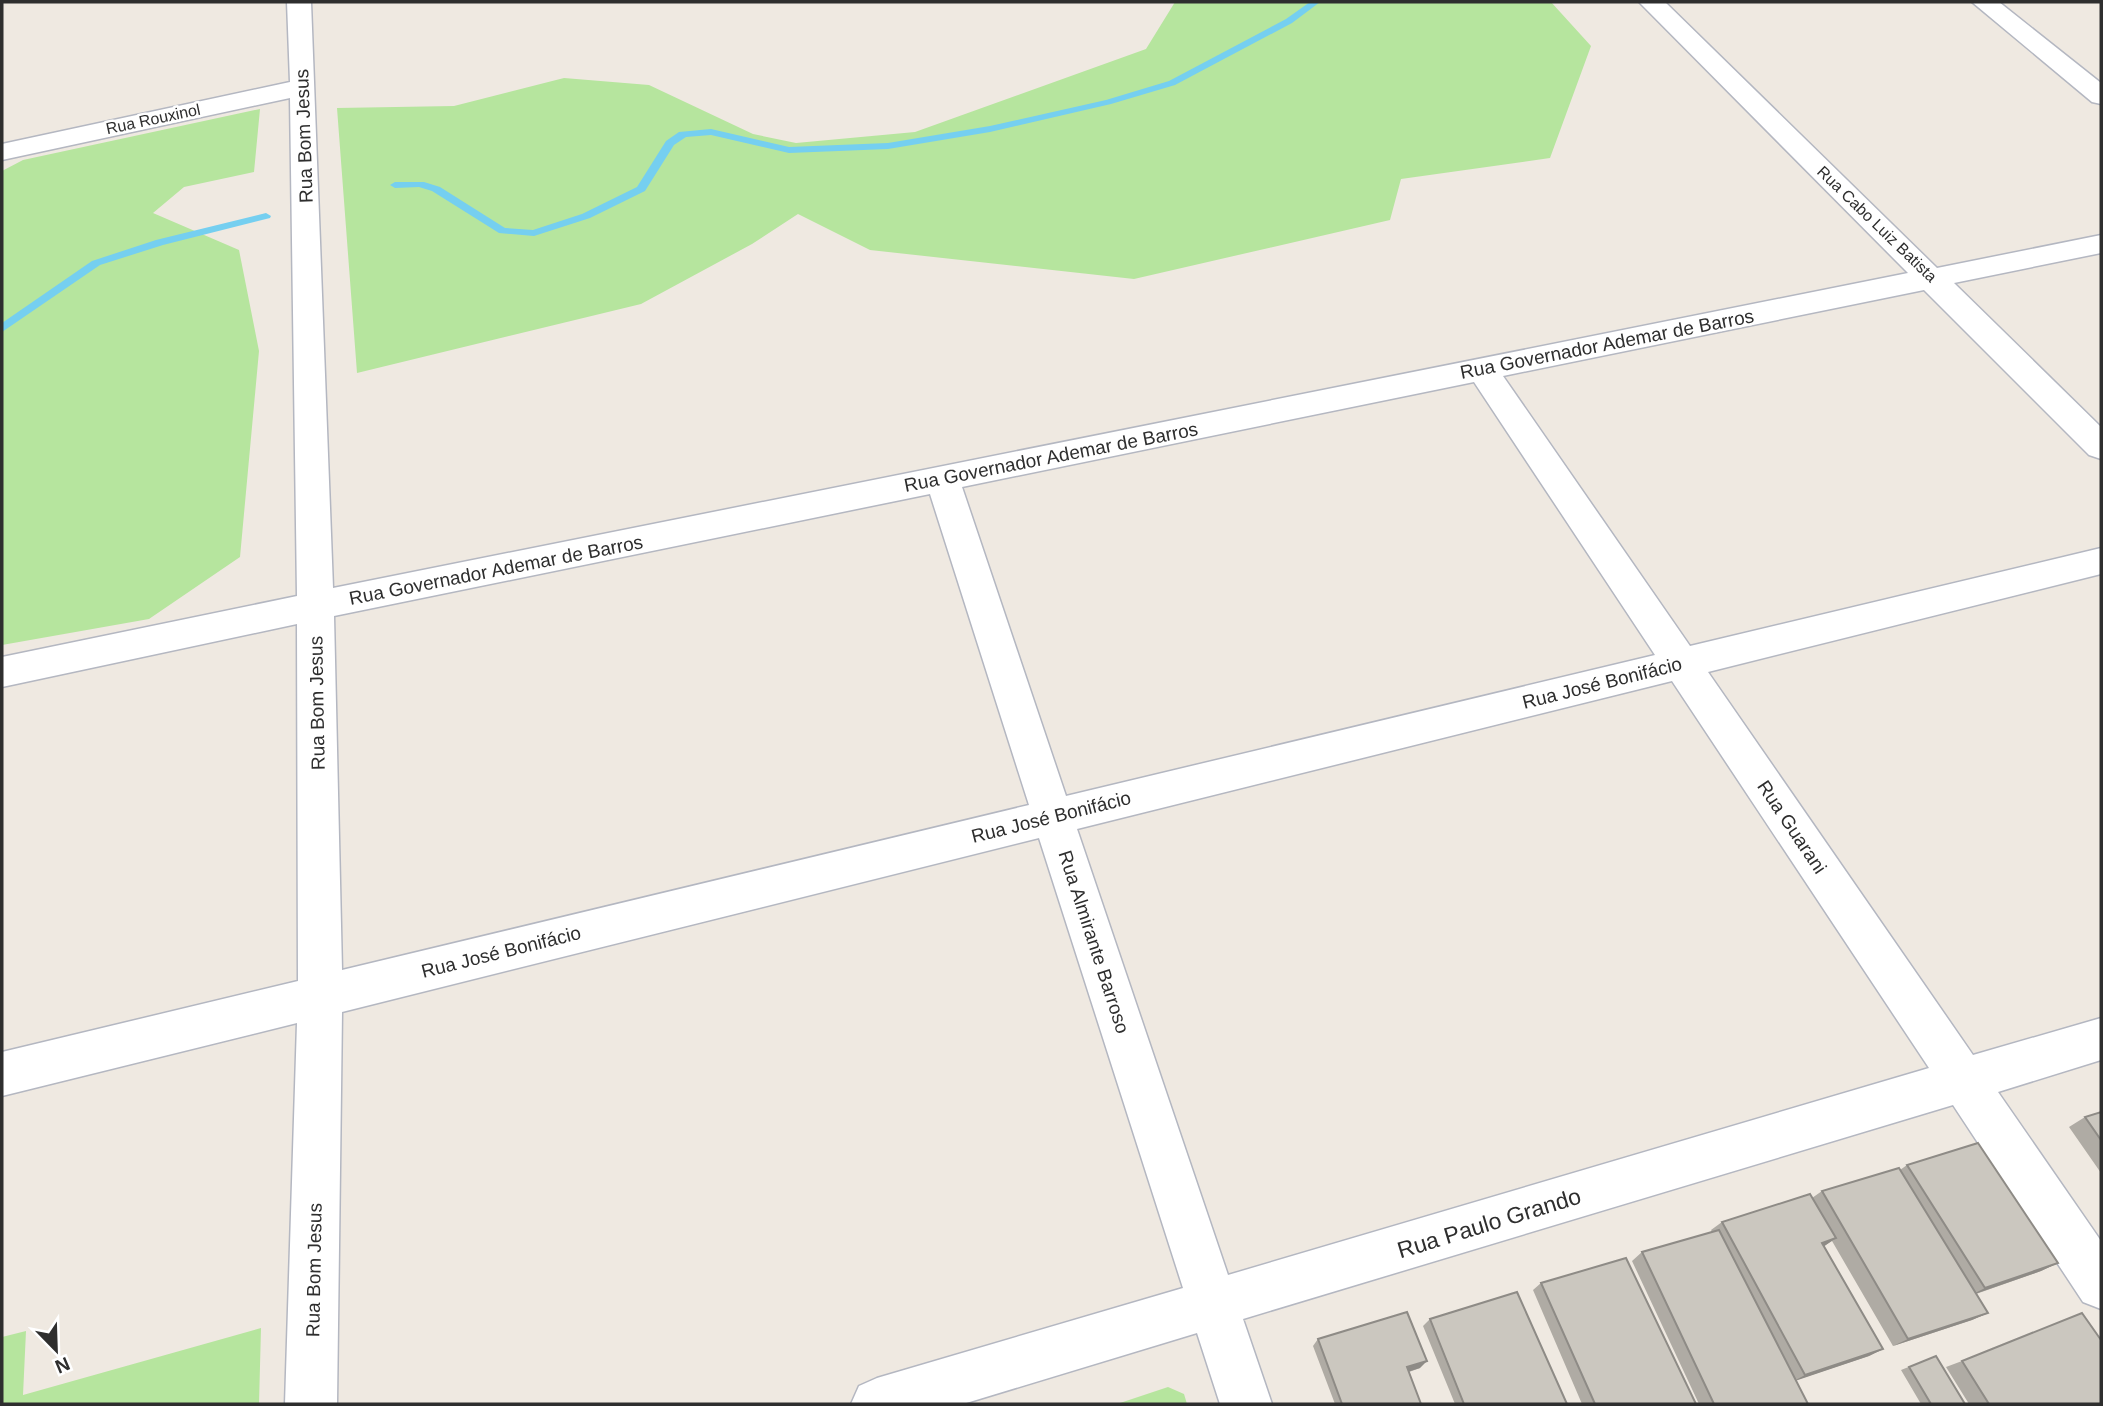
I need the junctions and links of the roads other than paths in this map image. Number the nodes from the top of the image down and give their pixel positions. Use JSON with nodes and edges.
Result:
{"nodes":[{"id":1,"x":299,"y":2,"type":"edge"},
{"id":2,"x":1651,"y":2,"type":"edge"},
{"id":3,"x":1984,"y":2,"type":"edge"},
{"id":4,"x":303,"y":87,"type":"junction"},
{"id":5,"x":2101,"y":96,"type":"edge"},
{"id":6,"x":2,"y":152,"type":"edge"},
{"id":7,"x":2101,"y":244,"type":"edge"},
{"id":8,"x":1932,"y":278,"type":"junction"},
{"id":9,"x":1482,"y":370,"type":"junction"},
{"id":10,"x":2101,"y":447,"type":"edge"},
{"id":11,"x":942,"y":479,"type":"junction"},
{"id":12,"x":2101,"y":561,"type":"edge"},
{"id":13,"x":316,"y":606,"type":"junction"},
{"id":14,"x":1681,"y":663,"type":"junction"},
{"id":15,"x":2,"y":672,"type":"edge"},
{"id":16,"x":1053,"y":817,"type":"junction"},
{"id":17,"x":320,"y":996,"type":"junction"},
{"id":18,"x":2101,"y":1039,"type":"edge"},
{"id":19,"x":2,"y":1074,"type":"edge"},
{"id":20,"x":1964,"y":1082,"type":"junction"},
{"id":21,"x":2101,"y":1284,"type":"edge"},
{"id":22,"x":1213,"y":1305,"type":"junction"},
{"id":23,"x":311,"y":1404,"type":"edge"},
{"id":24,"x":877,"y":1404,"type":"edge"},
{"id":25,"x":1246,"y":1404,"type":"edge"}],
"edges":[{"from":1,"to":4,"type":"street","name":"Rua Bom Jesus"},
{"from":2,"to":8,"type":"street","name":"Rua Cabo Luiz Batista"},
{"from":3,"to":5,"type":"street"},
{"from":4,"to":6,"type":"street","name":"Rua Rouxinol"},
{"from":4,"to":13,"type":"street","name":"Rua Bom Jesus"},
{"from":7,"to":8,"type":"street","name":"Rua Governador Ademar de Barros"},
{"from":8,"to":9,"type":"street","name":"Rua Governador Ademar de Barros"},
{"from":8,"to":10,"type":"street","name":"Rua Cabo Luiz Batista"},
{"from":9,"to":11,"type":"street","name":"Rua Governador Ademar de Barros"},
{"from":9,"to":14,"type":"street","name":"Rua Guarani"},
{"from":11,"to":13,"type":"street","name":"Rua Governador Ademar de Barros"},
{"from":11,"to":16,"type":"street","name":"Rua Almirante Barroso"},
{"from":12,"to":14,"type":"street","name":"Rua José Bonifácio"},
{"from":13,"to":15,"type":"street","name":"Rua Governador Ademar de Barros"},
{"from":13,"to":17,"type":"street","name":"Rua Bom Jesus"},
{"from":14,"to":16,"type":"street","name":"Rua José Bonifácio"},
{"from":14,"to":20,"type":"street","name":"Rua Guarani"},
{"from":16,"to":17,"type":"street","name":"Rua José Bonifácio"},
{"from":16,"to":22,"type":"street","name":"Rua Almirante Barroso"},
{"from":17,"to":19,"type":"street","name":"Rua José Bonifácio"},
{"from":17,"to":23,"type":"street","name":"Rua Bom Jesus"},
{"from":18,"to":20,"type":"street","name":"Rua Paulo Grando"},
{"from":20,"to":21,"type":"street","name":"Rua Guarani"},
{"from":20,"to":22,"type":"street","name":"Rua Paulo Grando"},
{"from":22,"to":24,"type":"street","name":"Rua Paulo Grando"},
{"from":22,"to":25,"type":"street","name":"Rua Almirante Barroso"}]}
